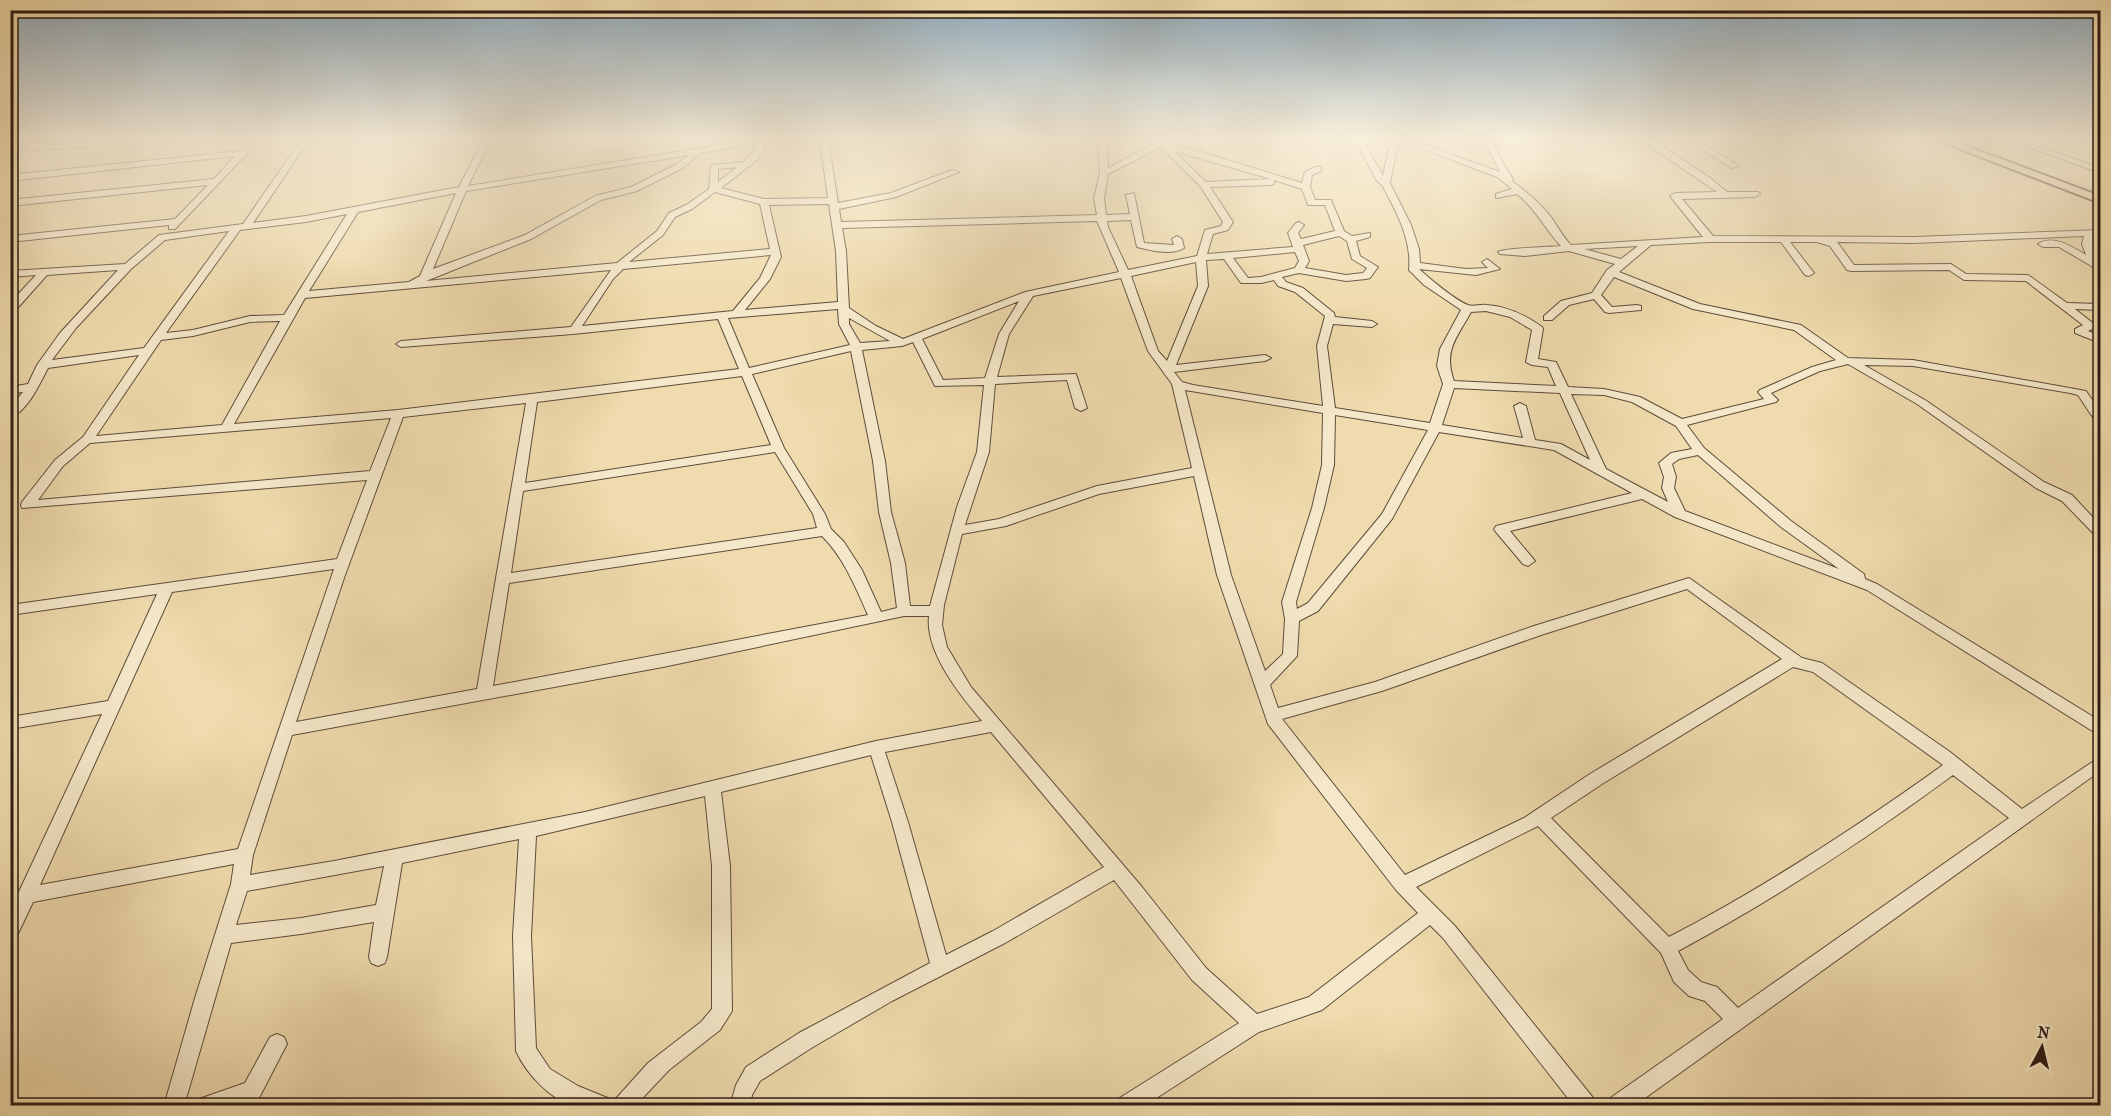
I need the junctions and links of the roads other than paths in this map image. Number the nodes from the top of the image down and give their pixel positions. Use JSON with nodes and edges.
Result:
{"nodes":[{"id":1,"x":108,"y":192,"type":"edge"},
{"id":2,"x":207,"y":192,"type":"edge"},
{"id":3,"x":267,"y":192,"type":"edge"},
{"id":4,"x":446,"y":192,"type":"edge"},
{"id":5,"x":461,"y":192,"type":"edge"},
{"id":6,"x":622,"y":192,"type":"edge"},
{"id":7,"x":709,"y":192,"type":"edge"},
{"id":8,"x":725,"y":192,"type":"edge"},
{"id":9,"x":831,"y":192,"type":"edge"},
{"id":10,"x":901,"y":192,"type":"edge"},
{"id":11,"x":1101,"y":192,"type":"edge"},
{"id":12,"x":1210,"y":192,"type":"edge"},
{"id":13,"x":1308,"y":192,"type":"edge"},
{"id":14,"x":1391,"y":192,"type":"edge"},
{"id":15,"x":1508,"y":192,"type":"edge"},
{"id":16,"x":1521,"y":192,"type":"edge"},
{"id":17,"x":1722,"y":192,"type":"edge"},
{"id":18,"x":2084,"y":192,"type":"edge"},
{"id":19,"x":2085,"y":192,"type":"edge"},
{"id":20,"x":1755,"y":194,"type":"dead end"},
{"id":21,"x":1131,"y":195,"type":"dead end"},
{"id":22,"x":1725,"y":195,"type":"junction"},
{"id":23,"x":1499,"y":196,"type":"dead end"},
{"id":24,"x":2100,"y":198,"type":"edge"},
{"id":25,"x":10,"y":202,"type":"edge"},
{"id":26,"x":764,"y":202,"type":"junction"},
{"id":27,"x":832,"y":204,"type":"junction"},
{"id":28,"x":354,"y":210,"type":"junction"},
{"id":29,"x":1134,"y":217,"type":"junction"},
{"id":30,"x":1100,"y":219,"type":"junction"},
{"id":31,"x":178,"y":221,"type":"junction"},
{"id":32,"x":836,"y":225,"type":"junction"},
{"id":33,"x":1299,"y":225,"type":"dead end"},
{"id":34,"x":240,"y":228,"type":"junction"},
{"id":35,"x":1340,"y":233,"type":"junction"},
{"id":36,"x":2089,"y":233,"type":"junction"},
{"id":37,"x":2100,"y":233,"type":"edge"},
{"id":38,"x":1367,"y":235,"type":"dead end"},
{"id":39,"x":162,"y":237,"type":"junction"},
{"id":40,"x":1783,"y":238,"type":"junction"},
{"id":41,"x":1964,"y":238,"type":"junction"},
{"id":42,"x":10,"y":239,"type":"edge"},
{"id":43,"x":1177,"y":239,"type":"dead end"},
{"id":44,"x":1351,"y":239,"type":"junction"},
{"id":45,"x":1710,"y":239,"type":"junction"},
{"id":46,"x":1813,"y":239,"type":"junction"},
{"id":47,"x":1648,"y":243,"type":"junction"},
{"id":48,"x":1298,"y":246,"type":"junction"},
{"id":49,"x":1568,"y":248,"type":"junction"},
{"id":50,"x":774,"y":252,"type":"junction"},
{"id":51,"x":1503,"y":252,"type":"dead end"},
{"id":52,"x":1227,"y":256,"type":"junction"},
{"id":53,"x":1201,"y":258,"type":"junction"},
{"id":54,"x":1487,"y":262,"type":"dead end"},
{"id":55,"x":1623,"y":263,"type":"junction"},
{"id":56,"x":1415,"y":265,"type":"junction"},
{"id":57,"x":2097,"y":266,"type":"edge"},
{"id":58,"x":127,"y":267,"type":"junction"},
{"id":59,"x":618,"y":267,"type":"junction"},
{"id":60,"x":1299,"y":270,"type":"junction"},
{"id":61,"x":45,"y":271,"type":"junction"},
{"id":62,"x":1611,"y":272,"type":"junction"},
{"id":63,"x":1809,"y":273,"type":"dead end"},
{"id":64,"x":10,"y":274,"type":"edge"},
{"id":65,"x":1125,"y":274,"type":"junction"},
{"id":66,"x":1276,"y":276,"type":"junction"},
{"id":67,"x":423,"y":281,"type":"junction"},
{"id":68,"x":1029,"y":294,"type":"junction"},
{"id":69,"x":301,"y":295,"type":"junction"},
{"id":70,"x":1596,"y":295,"type":"junction"},
{"id":71,"x":2064,"y":306,"type":"junction"},
{"id":72,"x":843,"y":307,"type":"junction"},
{"id":73,"x":1637,"y":308,"type":"dead end"},
{"id":74,"x":2100,"y":308,"type":"edge"},
{"id":75,"x":1467,"y":309,"type":"junction"},
{"id":76,"x":10,"y":310,"type":"edge"},
{"id":77,"x":736,"y":313,"type":"junction"},
{"id":78,"x":721,"y":314,"type":"junction"},
{"id":79,"x":287,"y":318,"type":"junction"},
{"id":80,"x":1548,"y":318,"type":"dead end"},
{"id":81,"x":1329,"y":320,"type":"junction"},
{"id":82,"x":1372,"y":324,"type":"dead end"},
{"id":83,"x":573,"y":331,"type":"junction"},
{"id":84,"x":157,"y":337,"type":"junction"},
{"id":85,"x":916,"y":337,"type":"junction"},
{"id":86,"x":2100,"y":340,"type":"edge"},
{"id":87,"x":902,"y":343,"type":"junction"},
{"id":88,"x":401,"y":344,"type":"dead end"},
{"id":89,"x":856,"y":347,"type":"junction"},
{"id":90,"x":147,"y":351,"type":"junction"},
{"id":91,"x":1265,"y":358,"type":"dead end"},
{"id":92,"x":1846,"y":361,"type":"junction"},
{"id":93,"x":43,"y":364,"type":"junction"},
{"id":94,"x":1168,"y":369,"type":"junction"},
{"id":95,"x":745,"y":372,"type":"junction"},
{"id":96,"x":989,"y":381,"type":"junction"},
{"id":97,"x":1178,"y":384,"type":"junction"},
{"id":98,"x":1449,"y":384,"type":"junction"},
{"id":99,"x":32,"y":387,"type":"junction"},
{"id":100,"x":1566,"y":389,"type":"junction"},
{"id":101,"x":10,"y":390,"type":"edge"},
{"id":102,"x":532,"y":399,"type":"junction"},
{"id":103,"x":1521,"y":406,"type":"dead end"},
{"id":104,"x":1081,"y":408,"type":"dead end"},
{"id":105,"x":1329,"y":409,"type":"junction"},
{"id":106,"x":398,"y":414,"type":"junction"},
{"id":107,"x":10,"y":415,"type":"edge"},
{"id":108,"x":2100,"y":419,"type":"edge"},
{"id":109,"x":1680,"y":423,"type":"junction"},
{"id":110,"x":1435,"y":427,"type":"junction"},
{"id":111,"x":225,"y":430,"type":"junction"},
{"id":112,"x":87,"y":440,"type":"junction"},
{"id":113,"x":1530,"y":442,"type":"junction"},
{"id":114,"x":778,"y":448,"type":"junction"},
{"id":115,"x":1700,"y":451,"type":"junction"},
{"id":116,"x":1600,"y":469,"type":"junction"},
{"id":117,"x":1199,"y":471,"type":"junction"},
{"id":118,"x":375,"y":475,"type":"junction"},
{"id":119,"x":517,"y":488,"type":"junction"},
{"id":120,"x":1645,"y":494,"type":"junction"},
{"id":121,"x":1680,"y":514,"type":"junction"},
{"id":122,"x":825,"y":531,"type":"junction"},
{"id":123,"x":957,"y":531,"type":"junction"},
{"id":124,"x":2100,"y":532,"type":"edge"},
{"id":125,"x":1528,"y":561,"type":"dead end"},
{"id":126,"x":343,"y":563,"type":"junction"},
{"id":127,"x":503,"y":579,"type":"junction"},
{"id":128,"x":1872,"y":587,"type":"junction"},
{"id":129,"x":167,"y":588,"type":"junction"},
{"id":130,"x":10,"y":610,"type":"edge"},
{"id":131,"x":904,"y":611,"type":"junction"},
{"id":132,"x":936,"y":611,"type":"junction"},
{"id":133,"x":877,"y":618,"type":"junction"},
{"id":134,"x":1292,"y":619,"type":"junction"},
{"id":135,"x":1793,"y":660,"type":"junction"},
{"id":136,"x":1262,"y":683,"type":"junction"},
{"id":137,"x":484,"y":694,"type":"junction"},
{"id":138,"x":112,"y":706,"type":"junction"},
{"id":139,"x":1273,"y":715,"type":"junction"},
{"id":140,"x":10,"y":723,"type":"edge"},
{"id":141,"x":996,"y":725,"type":"junction"},
{"id":142,"x":2100,"y":728,"type":"edge"},
{"id":143,"x":287,"y":730,"type":"junction"},
{"id":144,"x":876,"y":747,"type":"junction"},
{"id":145,"x":2100,"y":763,"type":"edge"},
{"id":146,"x":1954,"y":766,"type":"junction"},
{"id":147,"x":712,"y":788,"type":"junction"},
{"id":148,"x":1540,"y":817,"type":"junction"},
{"id":149,"x":2022,"y":818,"type":"junction"},
{"id":150,"x":528,"y":830,"type":"junction"},
{"id":151,"x":244,"y":855,"type":"junction"},
{"id":152,"x":394,"y":857,"type":"junction"},
{"id":153,"x":1115,"y":870,"type":"junction"},
{"id":154,"x":240,"y":884,"type":"junction"},
{"id":155,"x":1402,"y":885,"type":"junction"},
{"id":156,"x":26,"y":895,"type":"junction"},
{"id":157,"x":384,"y":912,"type":"junction"},
{"id":158,"x":1430,"y":915,"type":"junction"},
{"id":159,"x":10,"y":932,"type":"edge"},
{"id":160,"x":224,"y":935,"type":"junction"},
{"id":161,"x":1666,"y":947,"type":"junction"},
{"id":162,"x":378,"y":957,"type":"dead end"},
{"id":163,"x":940,"y":967,"type":"junction"},
{"id":164,"x":1736,"y":1019,"type":"junction"},
{"id":165,"x":1254,"y":1024,"type":"junction"},
{"id":166,"x":277,"y":1044,"type":"dead end"},
{"id":167,"x":174,"y":1106,"type":"edge"},
{"id":168,"x":206,"y":1106,"type":"edge"},
{"id":169,"x":603,"y":1106,"type":"edge"},
{"id":170,"x":621,"y":1106,"type":"edge"},
{"id":171,"x":740,"y":1106,"type":"edge"},
{"id":172,"x":1125,"y":1106,"type":"edge"},
{"id":173,"x":1587,"y":1106,"type":"edge"},
{"id":174,"x":1616,"y":1106,"type":"edge"}],
"edges":[{"from":1,"to":25,"type":"street"},
{"from":2,"to":31,"type":"street"},
{"from":3,"to":34,"type":"street"},
{"from":4,"to":28,"type":"street"},
{"from":5,"to":67,"type":"street"},
{"from":6,"to":67,"type":"street"},
{"from":7,"to":59,"type":"street"},
{"from":8,"to":26,"type":"street"},
{"from":9,"to":27,"type":"street"},
{"from":10,"to":27,"type":"street"},
{"from":11,"to":30,"type":"street"},
{"from":12,"to":53,"type":"street"},
{"from":13,"to":35,"type":"street"},
{"from":14,"to":56,"type":"street"},
{"from":15,"to":23,"type":"street"},
{"from":16,"to":49,"type":"street"},
{"from":17,"to":22,"type":"street"},
{"from":18,"to":24,"type":"main road"},
{"from":19,"to":24,"type":"main road"},
{"from":20,"to":22,"type":"street"},
{"from":21,"to":29,"type":"street"},
{"from":22,"to":45,"type":"street"},
{"from":26,"to":27,"type":"street"},
{"from":26,"to":50,"type":"street"},
{"from":27,"to":32,"type":"street"},
{"from":28,"to":34,"type":"street"},
{"from":28,"to":69,"type":"street"},
{"from":29,"to":30,"type":"street"},
{"from":29,"to":43,"type":"street"},
{"from":30,"to":32,"type":"street"},
{"from":30,"to":65,"type":"street"},
{"from":31,"to":39,"type":"street"},
{"from":31,"to":42,"type":"street"},
{"from":32,"to":72,"type":"street"},
{"from":33,"to":48,"type":"street"},
{"from":34,"to":39,"type":"street"},
{"from":34,"to":84,"type":"street"},
{"from":35,"to":44,"type":"street"},
{"from":35,"to":48,"type":"street"},
{"from":36,"to":37,"type":"street"},
{"from":36,"to":41,"type":"street"},
{"from":36,"to":57,"type":"street"},
{"from":38,"to":44,"type":"street"},
{"from":39,"to":58,"type":"street"},
{"from":40,"to":45,"type":"street"},
{"from":40,"to":46,"type":"street"},
{"from":40,"to":63,"type":"street"},
{"from":41,"to":46,"type":"street"},
{"from":41,"to":57,"type":"street"},
{"from":44,"to":60,"type":"street"},
{"from":45,"to":47,"type":"street"},
{"from":46,"to":71,"type":"street"},
{"from":47,"to":49,"type":"street"},
{"from":47,"to":55,"type":"street"},
{"from":48,"to":52,"type":"street"},
{"from":48,"to":60,"type":"street"},
{"from":49,"to":51,"type":"street"},
{"from":49,"to":55,"type":"street"},
{"from":50,"to":59,"type":"street"},
{"from":50,"to":77,"type":"street"},
{"from":52,"to":53,"type":"street"},
{"from":52,"to":66,"type":"street"},
{"from":53,"to":65,"type":"street"},
{"from":53,"to":94,"type":"street"},
{"from":54,"to":56,"type":"street"},
{"from":55,"to":62,"type":"street"},
{"from":56,"to":75,"type":"street"},
{"from":58,"to":61,"type":"street"},
{"from":58,"to":93,"type":"street"},
{"from":59,"to":67,"type":"street"},
{"from":59,"to":83,"type":"street"},
{"from":60,"to":66,"type":"street"},
{"from":61,"to":64,"type":"street"},
{"from":61,"to":76,"type":"street"},
{"from":62,"to":70,"type":"street"},
{"from":62,"to":92,"type":"street"},
{"from":65,"to":68,"type":"street"},
{"from":65,"to":94,"type":"street"},
{"from":66,"to":81,"type":"street"},
{"from":67,"to":69,"type":"street"},
{"from":68,"to":85,"type":"street"},
{"from":68,"to":96,"type":"street"},
{"from":69,"to":79,"type":"street"},
{"from":70,"to":73,"type":"street"},
{"from":70,"to":80,"type":"street"},
{"from":71,"to":74,"type":"street"},
{"from":71,"to":86,"type":"street"},
{"from":72,"to":77,"type":"street"},
{"from":72,"to":87,"type":"street"},
{"from":72,"to":89,"type":"street"},
{"from":75,"to":98,"type":"street"},
{"from":75,"to":100,"type":"street"},
{"from":77,"to":78,"type":"street"},
{"from":78,"to":83,"type":"street"},
{"from":78,"to":95,"type":"street"},
{"from":79,"to":84,"type":"street"},
{"from":79,"to":111,"type":"street"},
{"from":81,"to":82,"type":"street"},
{"from":81,"to":105,"type":"street"},
{"from":83,"to":88,"type":"street"},
{"from":84,"to":90,"type":"street"},
{"from":85,"to":87,"type":"street"},
{"from":85,"to":96,"type":"street"},
{"from":87,"to":89,"type":"street"},
{"from":89,"to":95,"type":"street"},
{"from":89,"to":131,"type":"street"},
{"from":90,"to":93,"type":"street"},
{"from":90,"to":112,"type":"street"},
{"from":91,"to":94,"type":"street"},
{"from":92,"to":108,"type":"street"},
{"from":92,"to":109,"type":"street"},
{"from":92,"to":124,"type":"street"},
{"from":93,"to":99,"type":"street"},
{"from":94,"to":97,"type":"street"},
{"from":95,"to":102,"type":"street"},
{"from":95,"to":114,"type":"street"},
{"from":96,"to":104,"type":"street"},
{"from":96,"to":123,"type":"street"},
{"from":97,"to":105,"type":"street"},
{"from":97,"to":117,"type":"street"},
{"from":98,"to":100,"type":"street"},
{"from":98,"to":110,"type":"street"},
{"from":99,"to":101,"type":"street"},
{"from":99,"to":107,"type":"street"},
{"from":100,"to":109,"type":"street"},
{"from":100,"to":116,"type":"street"},
{"from":102,"to":106,"type":"street"},
{"from":102,"to":119,"type":"street"},
{"from":103,"to":113,"type":"street"},
{"from":105,"to":110,"type":"street"},
{"from":105,"to":134,"type":"street"},
{"from":106,"to":111,"type":"street"},
{"from":106,"to":118,"type":"street"},
{"from":109,"to":115,"type":"street"},
{"from":110,"to":113,"type":"street"},
{"from":110,"to":134,"type":"street"},
{"from":111,"to":112,"type":"street"},
{"from":112,"to":118,"type":"street"},
{"from":113,"to":116,"type":"street"},
{"from":114,"to":119,"type":"street"},
{"from":114,"to":122,"type":"street"},
{"from":115,"to":121,"type":"street"},
{"from":115,"to":128,"type":"street"},
{"from":116,"to":120,"type":"street"},
{"from":117,"to":123,"type":"street"},
{"from":117,"to":136,"type":"street"},
{"from":118,"to":126,"type":"street"},
{"from":119,"to":127,"type":"street"},
{"from":120,"to":121,"type":"street"},
{"from":120,"to":125,"type":"street"},
{"from":121,"to":128,"type":"street"},
{"from":122,"to":127,"type":"street"},
{"from":122,"to":133,"type":"street"},
{"from":123,"to":132,"type":"street"},
{"from":126,"to":129,"type":"street"},
{"from":126,"to":143,"type":"street"},
{"from":127,"to":137,"type":"street"},
{"from":128,"to":142,"type":"street"},
{"from":129,"to":130,"type":"street"},
{"from":129,"to":138,"type":"street"},
{"from":131,"to":132,"type":"street"},
{"from":131,"to":133,"type":"street"},
{"from":132,"to":141,"type":"street"},
{"from":133,"to":137,"type":"street"},
{"from":134,"to":136,"type":"street"},
{"from":135,"to":139,"type":"street"},
{"from":135,"to":146,"type":"street"},
{"from":135,"to":148,"type":"street"},
{"from":136,"to":139,"type":"street"},
{"from":137,"to":143,"type":"street"},
{"from":138,"to":140,"type":"street"},
{"from":138,"to":156,"type":"street"},
{"from":139,"to":155,"type":"street"},
{"from":141,"to":144,"type":"street"},
{"from":141,"to":153,"type":"street"},
{"from":143,"to":151,"type":"street"},
{"from":144,"to":147,"type":"street"},
{"from":144,"to":163,"type":"street"},
{"from":145,"to":149,"type":"street"},
{"from":146,"to":149,"type":"street"},
{"from":146,"to":161,"type":"street"},
{"from":147,"to":150,"type":"street"},
{"from":147,"to":170,"type":"street"},
{"from":148,"to":155,"type":"street"},
{"from":148,"to":161,"type":"street"},
{"from":149,"to":164,"type":"street"},
{"from":150,"to":152,"type":"street"},
{"from":150,"to":169,"type":"street"},
{"from":151,"to":154,"type":"street"},
{"from":151,"to":156,"type":"street"},
{"from":152,"to":154,"type":"street"},
{"from":152,"to":157,"type":"street"},
{"from":153,"to":163,"type":"street"},
{"from":153,"to":165,"type":"street"},
{"from":154,"to":160,"type":"street"},
{"from":155,"to":158,"type":"street"},
{"from":156,"to":159,"type":"street"},
{"from":157,"to":160,"type":"street"},
{"from":157,"to":162,"type":"street"},
{"from":158,"to":165,"type":"street"},
{"from":158,"to":173,"type":"street"},
{"from":160,"to":167,"type":"street"},
{"from":161,"to":164,"type":"street"},
{"from":163,"to":171,"type":"street"},
{"from":164,"to":174,"type":"street"},
{"from":165,"to":172,"type":"street"},
{"from":166,"to":168,"type":"street"}]}
